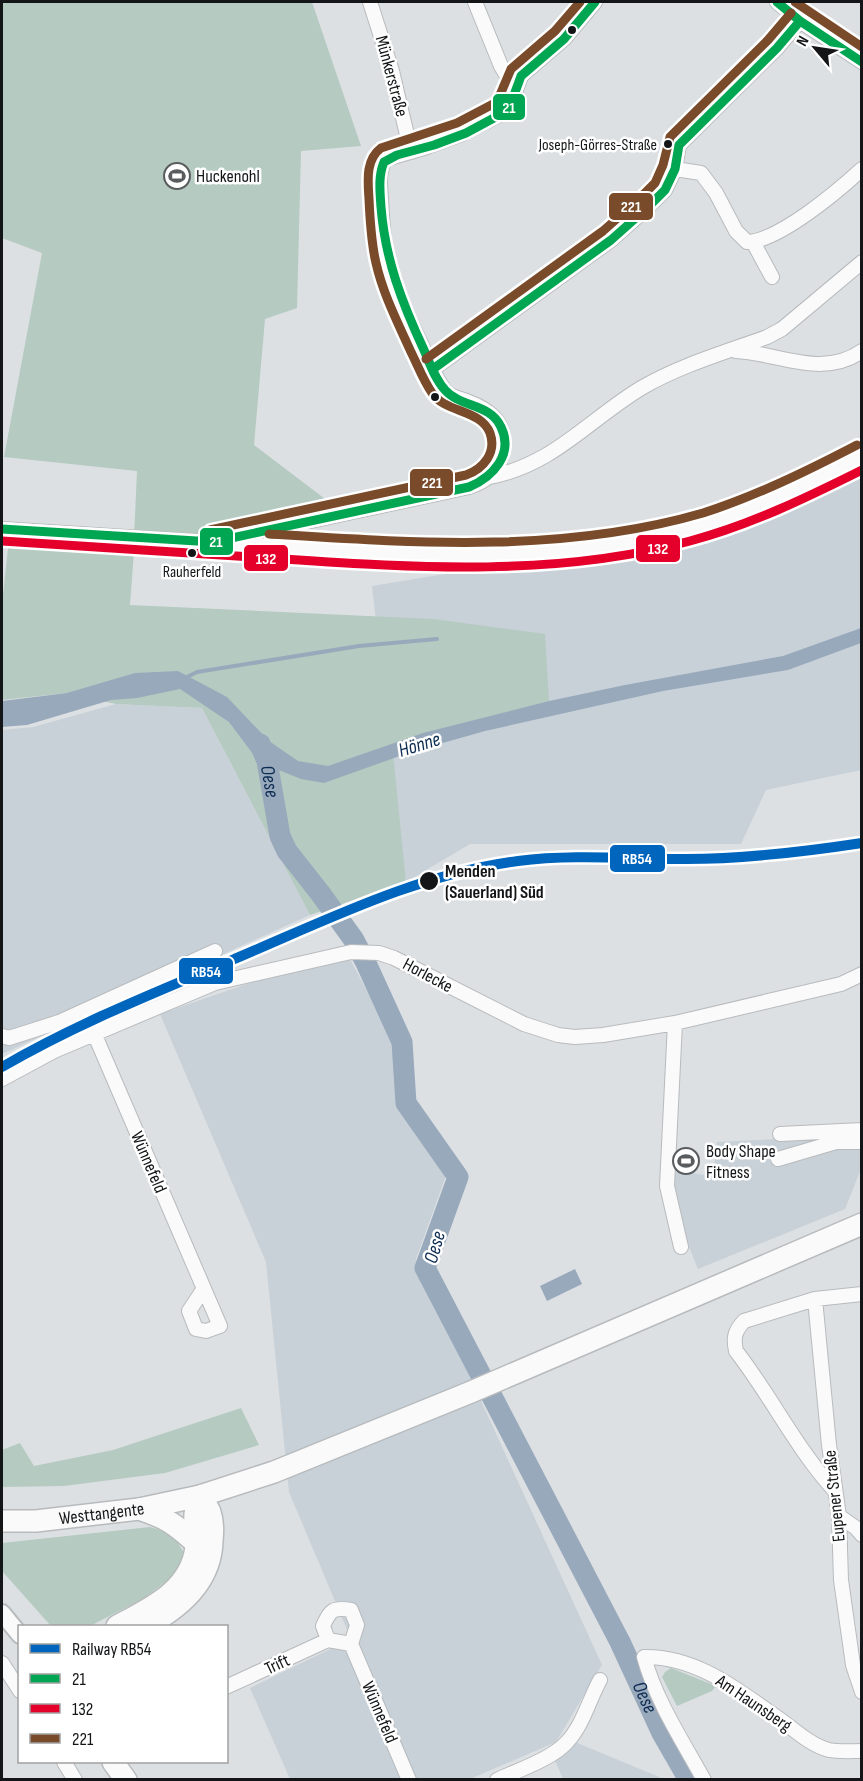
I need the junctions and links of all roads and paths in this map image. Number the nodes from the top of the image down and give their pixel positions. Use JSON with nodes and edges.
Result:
{"nodes":[{"id":1,"x":370,"y":2,"type":"edge"},
{"id":2,"x":475,"y":2,"type":"edge"},
{"id":3,"x":595,"y":2,"type":"edge"},
{"id":4,"x":777,"y":2,"type":"edge"},
{"id":5,"x":800,"y":21,"type":"junction"},
{"id":6,"x":861,"y":62,"type":"edge"},
{"id":7,"x":515,"y":89,"type":"junction"},
{"id":8,"x":411,"y":152,"type":"junction"},
{"id":9,"x":675,"y":169,"type":"junction"},
{"id":10,"x":861,"y":169,"type":"edge"},
{"id":11,"x":753,"y":242,"type":"junction"},
{"id":12,"x":861,"y":262,"type":"edge"},
{"id":13,"x":772,"y":277,"type":"dead end"},
{"id":14,"x":730,"y":350,"type":"junction"},
{"id":15,"x":861,"y":351,"type":"edge"},
{"id":16,"x":433,"y":369,"type":"junction"},
{"id":17,"x":861,"y":456,"type":"edge"},
{"id":18,"x":490,"y":477,"type":"junction"},
{"id":19,"x":2,"y":529,"type":"edge"},
{"id":20,"x":213,"y":542,"type":"junction"},
{"id":21,"x":215,"y":951,"type":"dead end"},
{"id":22,"x":861,"y":974,"type":"edge"},
{"id":23,"x":675,"y":1023,"type":"junction"},
{"id":24,"x":94,"y":1033,"type":"junction"},
{"id":25,"x":2,"y":1036,"type":"edge"},
{"id":26,"x":2,"y":1079,"type":"edge"},
{"id":27,"x":861,"y":1130,"type":"edge"},
{"id":28,"x":780,"y":1134,"type":"dead end"},
{"id":29,"x":861,"y":1142,"type":"edge"},
{"id":30,"x":778,"y":1159,"type":"dead end"},
{"id":31,"x":861,"y":1224,"type":"edge"},
{"id":32,"x":681,"y":1247,"type":"dead end"},
{"id":33,"x":203,"y":1290,"type":"dead end"},
{"id":34,"x":861,"y":1294,"type":"edge"},
{"id":35,"x":815,"y":1299,"type":"junction"},
{"id":36,"x":834,"y":1490,"type":"junction"},
{"id":37,"x":200,"y":1496,"type":"junction"},
{"id":38,"x":139,"y":1509,"type":"junction"},
{"id":39,"x":839,"y":1516,"type":"junction"},
{"id":40,"x":2,"y":1521,"type":"edge"},
{"id":41,"x":861,"y":1535,"type":"edge"},
{"id":42,"x":197,"y":1545,"type":"junction"},
{"id":43,"x":2,"y":1613,"type":"edge"},
{"id":44,"x":119,"y":1625,"type":"edge"},
{"id":45,"x":148,"y":1625,"type":"edge"},
{"id":46,"x":18,"y":1633,"type":"edge"},
{"id":47,"x":328,"y":1640,"type":"junction"},
{"id":48,"x":351,"y":1644,"type":"junction"},
{"id":49,"x":2,"y":1663,"type":"edge"},
{"id":50,"x":600,"y":1680,"type":"dead end"},
{"id":51,"x":228,"y":1686,"type":"edge"},
{"id":52,"x":18,"y":1688,"type":"edge"},
{"id":53,"x":861,"y":1692,"type":"edge"},
{"id":54,"x":861,"y":1751,"type":"edge"},
{"id":55,"x":65,"y":1763,"type":"edge"},
{"id":56,"x":114,"y":1763,"type":"edge"},
{"id":57,"x":75,"y":1779,"type":"edge"},
{"id":58,"x":126,"y":1779,"type":"edge"},
{"id":59,"x":409,"y":1779,"type":"edge"},
{"id":60,"x":497,"y":1779,"type":"edge"},
{"id":61,"x":704,"y":1779,"type":"edge"}],
"edges":[{"from":1,"to":8,"type":"street","name":"Münkerstraße"},
{"from":2,"to":7,"type":"street"},
{"from":3,"to":7,"type":"street"},
{"from":4,"to":5,"type":"street"},
{"from":5,"to":6,"type":"street"},
{"from":5,"to":9,"type":"street"},
{"from":7,"to":8,"type":"street"},
{"from":8,"to":16,"type":"street"},
{"from":9,"to":11,"type":"street"},
{"from":9,"to":16,"type":"street"},
{"from":10,"to":11,"type":"street"},
{"from":11,"to":13,"type":"street"},
{"from":12,"to":14,"type":"street"},
{"from":14,"to":15,"type":"street"},
{"from":14,"to":18,"type":"street"},
{"from":16,"to":18,"type":"street"},
{"from":17,"to":20,"type":"street"},
{"from":18,"to":20,"type":"street"},
{"from":19,"to":20,"type":"street"},
{"from":21,"to":25,"type":"street"},
{"from":22,"to":23,"type":"street","name":"Horlecke"},
{"from":23,"to":24,"type":"street","name":"Horlecke"},
{"from":23,"to":32,"type":"street"},
{"from":24,"to":26,"type":"street","name":"Horlecke"},
{"from":24,"to":33,"type":"street","name":"Wünnefeld"},
{"from":27,"to":28,"type":"street"},
{"from":29,"to":30,"type":"street"},
{"from":31,"to":37,"type":"main road","name":"Westtangente"},
{"from":34,"to":35,"type":"street"},
{"from":35,"to":36,"type":"street","name":"Eupener Straße"},
{"from":35,"to":36,"type":"street"},
{"from":36,"to":39,"type":"street","name":"Eupener Straße"},
{"from":37,"to":38,"type":"main road","name":"Westtangente"},
{"from":37,"to":42,"type":"main road"},
{"from":37,"to":45,"type":"main road"},
{"from":38,"to":40,"type":"main road","name":"Westtangente"},
{"from":38,"to":42,"type":"main road"},
{"from":39,"to":41,"type":"street"},
{"from":39,"to":53,"type":"street","name":"Eupener Straße"},
{"from":42,"to":44,"type":"main road"},
{"from":43,"to":46,"type":"street"},
{"from":47,"to":48,"type":"street"},
{"from":47,"to":48,"type":"street","name":"Wünnefeld"},
{"from":47,"to":51,"type":"street","name":"Trift"},
{"from":48,"to":59,"type":"street","name":"Wünnefeld"},
{"from":49,"to":52,"type":"street"},
{"from":50,"to":60,"type":"street"},
{"from":54,"to":61,"type":"street","name":"Am Haunsberg"},
{"from":55,"to":57,"type":"street"},
{"from":56,"to":58,"type":"main road"}]}
